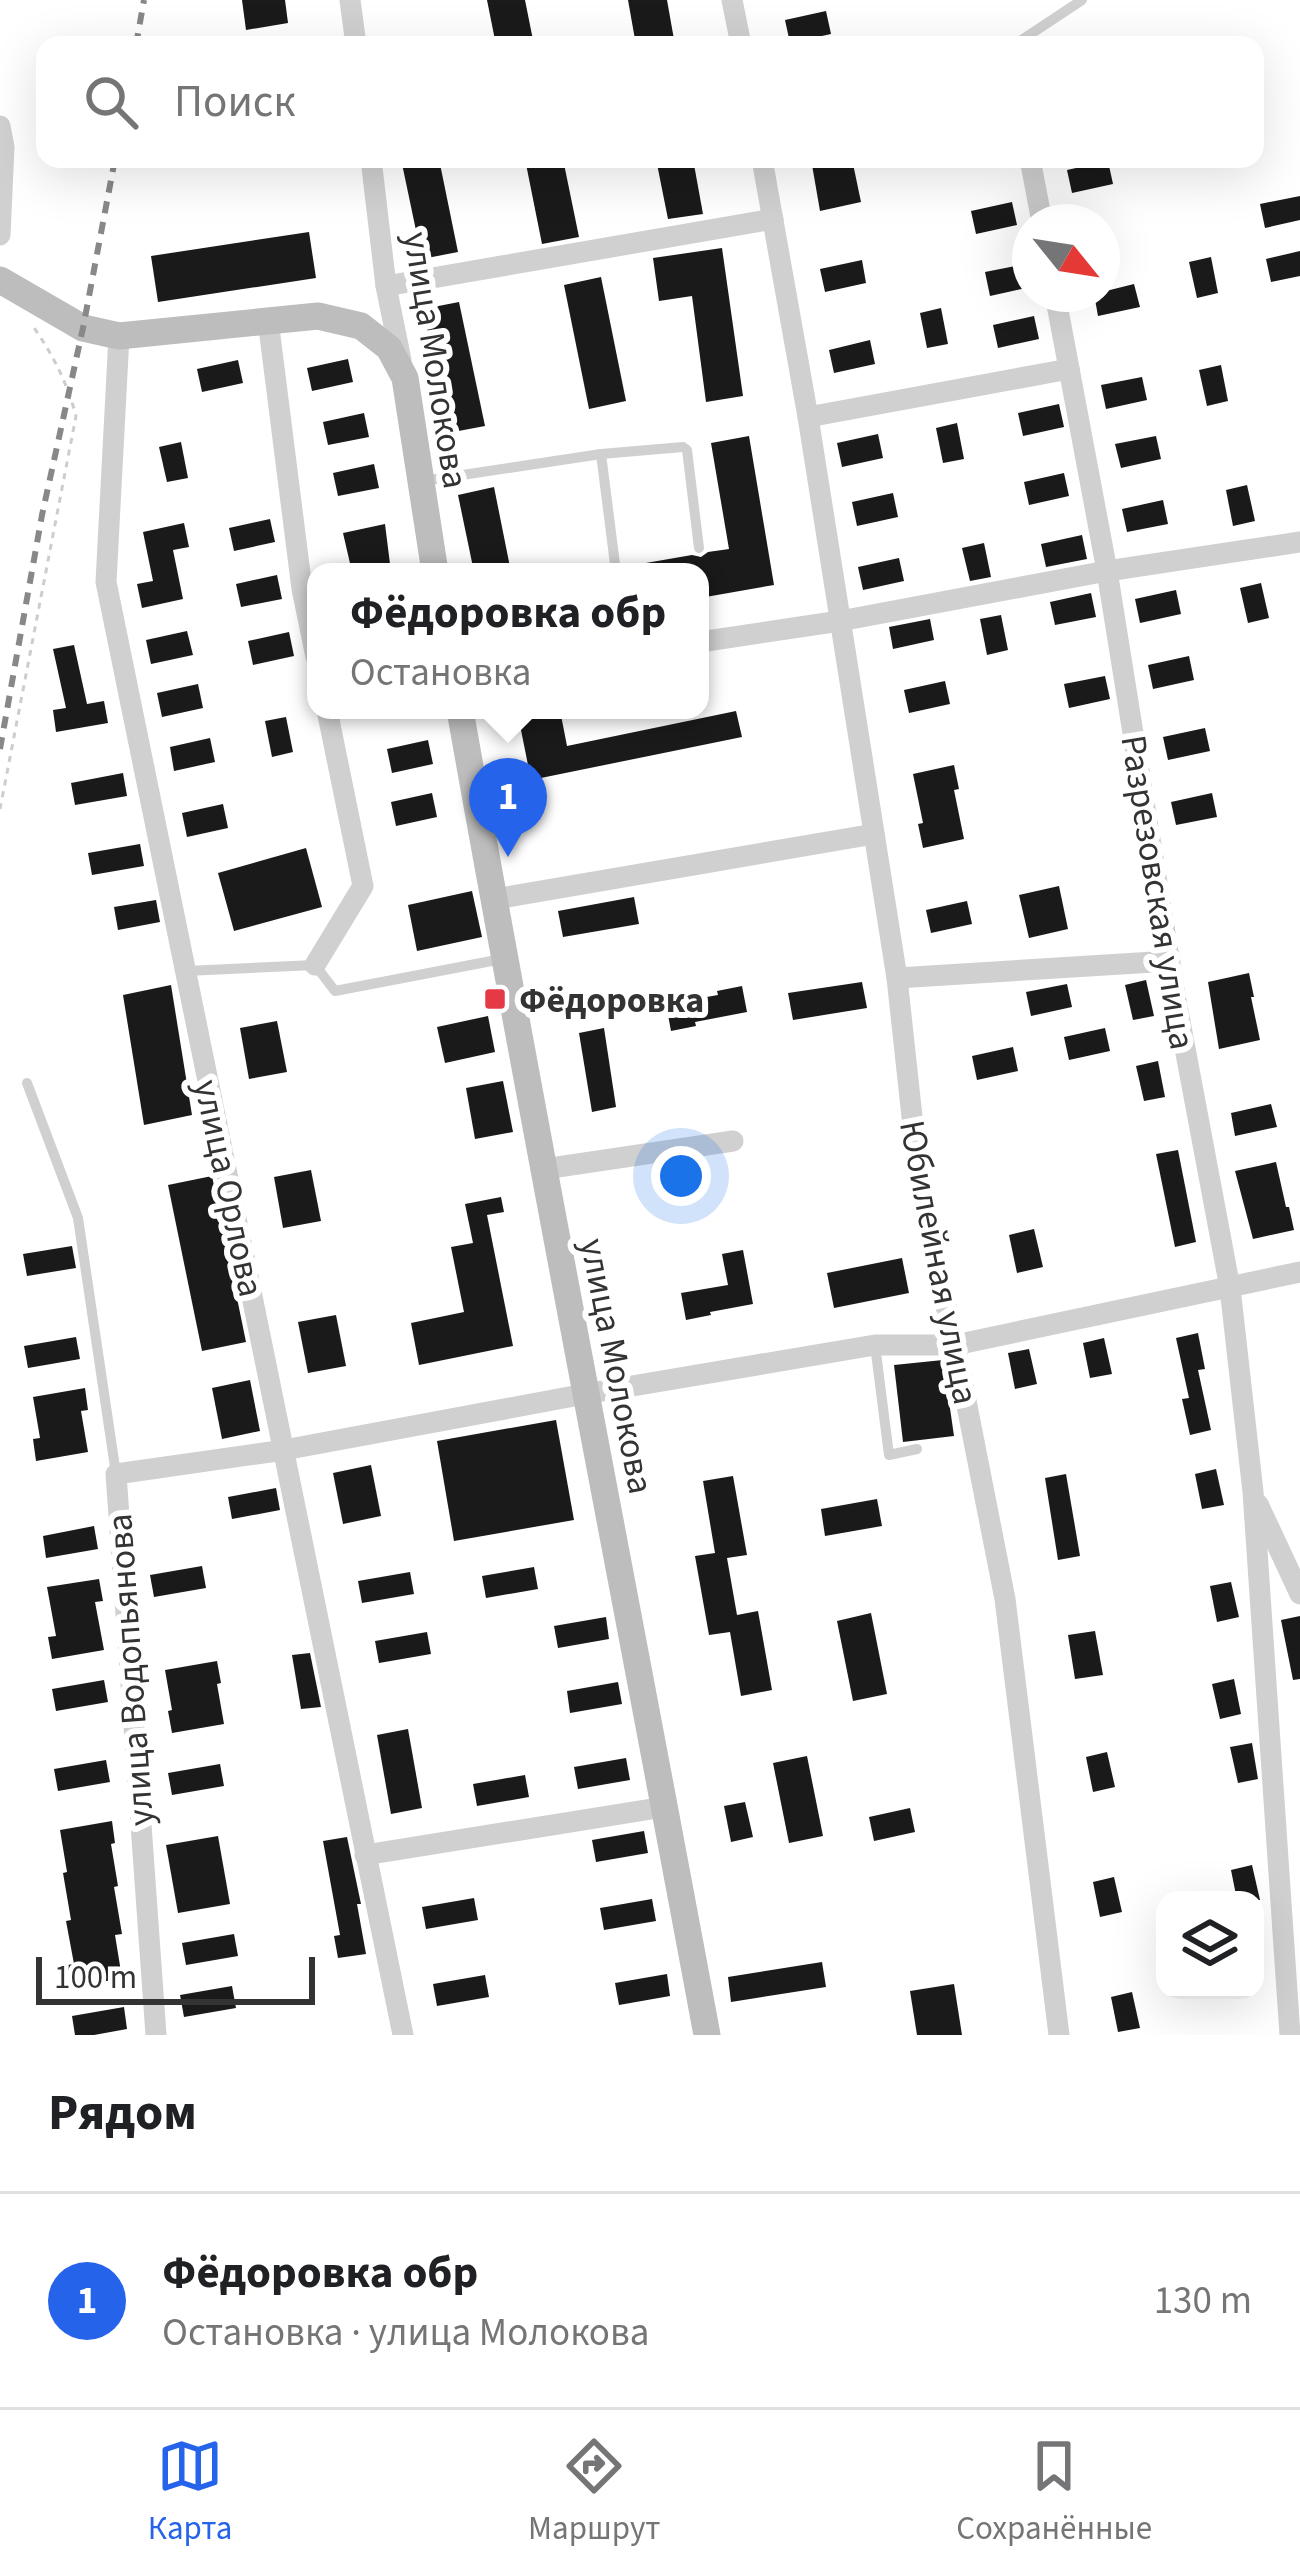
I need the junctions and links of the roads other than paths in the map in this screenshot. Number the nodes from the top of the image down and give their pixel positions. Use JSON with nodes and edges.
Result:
{"nodes":[{"id":1,"x":350,"y":0,"type":"edge"},
{"id":2,"x":732,"y":0,"type":"edge"},
{"id":3,"x":1082,"y":0,"type":"edge"},
{"id":4,"x":355,"y":36,"type":"edge"},
{"id":5,"x":739,"y":36,"type":"edge"},
{"id":6,"x":1028,"y":36,"type":"edge"},
{"id":7,"x":0,"y":125,"type":"edge"},
{"id":8,"x":371,"y":168,"type":"edge"},
{"id":9,"x":764,"y":168,"type":"edge"},
{"id":10,"x":1032,"y":168,"type":"edge"},
{"id":11,"x":1039,"y":204,"type":"edge"},
{"id":12,"x":772,"y":219,"type":"junction"},
{"id":13,"x":0,"y":235,"type":"edge"},
{"id":14,"x":0,"y":280,"type":"edge"},
{"id":15,"x":386,"y":286,"type":"junction"},
{"id":16,"x":1059,"y":312,"type":"edge"},
{"id":17,"x":268,"y":320,"type":"junction"},
{"id":18,"x":118,"y":336,"type":"junction"},
{"id":19,"x":1070,"y":369,"type":"junction"},
{"id":20,"x":405,"y":378,"type":"junction"},
{"id":21,"x":808,"y":417,"type":"junction"},
{"id":22,"x":602,"y":454,"type":"junction"},
{"id":23,"x":419,"y":482,"type":"junction"},
{"id":24,"x":1300,"y":542,"type":"edge"},
{"id":25,"x":699,"y":548,"type":"dead end"},
{"id":26,"x":433,"y":563,"type":"edge"},
{"id":27,"x":615,"y":563,"type":"edge"},
{"id":28,"x":1107,"y":571,"type":"junction"},
{"id":29,"x":307,"y":614,"type":"edge"},
{"id":30,"x":840,"y":621,"type":"junction"},
{"id":31,"x":709,"y":641,"type":"edge"},
{"id":32,"x":329,"y":719,"type":"edge"},
{"id":33,"x":462,"y":719,"type":"edge"},
{"id":34,"x":874,"y":834,"type":"junction"},
{"id":35,"x":495,"y":899,"type":"junction"},
{"id":36,"x":506,"y":958,"type":"junction"},
{"id":37,"x":1170,"y":962,"type":"junction"},
{"id":38,"x":315,"y":965,"type":"junction"},
{"id":39,"x":186,"y":971,"type":"junction"},
{"id":40,"x":897,"y":978,"type":"junction"},
{"id":41,"x":27,"y":1083,"type":"dead end"},
{"id":42,"x":733,"y":1141,"type":"dead end"},
{"id":43,"x":544,"y":1169,"type":"junction"},
{"id":44,"x":1300,"y":1272,"type":"edge"},
{"id":45,"x":1230,"y":1288,"type":"junction"},
{"id":46,"x":875,"y":1345,"type":"junction"},
{"id":47,"x":955,"y":1345,"type":"junction"},
{"id":48,"x":585,"y":1394,"type":"junction"},
{"id":49,"x":916,"y":1449,"type":"dead end"},
{"id":50,"x":284,"y":1450,"type":"junction"},
{"id":51,"x":116,"y":1474,"type":"junction"},
{"id":52,"x":1253,"y":1492,"type":"junction"},
{"id":53,"x":1300,"y":1594,"type":"edge"},
{"id":54,"x":664,"y":1807,"type":"junction"},
{"id":55,"x":365,"y":1855,"type":"junction"},
{"id":56,"x":155,"y":2035,"type":"edge"},
{"id":57,"x":403,"y":2035,"type":"edge"},
{"id":58,"x":707,"y":2035,"type":"edge"},
{"id":59,"x":1060,"y":2035,"type":"edge"},
{"id":60,"x":1289,"y":2035,"type":"edge"}],
"edges":[{"from":1,"to":4,"type":"street"},
{"from":2,"to":5,"type":"street"},
{"from":3,"to":6,"type":"lane"},
{"from":7,"to":13,"type":"street"},
{"from":8,"to":15,"type":"street","name":"улица Молокова"},
{"from":9,"to":12,"type":"street","name":"Юбилейная улица"},
{"from":10,"to":11,"type":"street"},
{"from":12,"to":15,"type":"street"},
{"from":12,"to":21,"type":"street","name":"Юбилейная улица"},
{"from":14,"to":18,"type":"street"},
{"from":15,"to":20,"type":"street","name":"улица Молокова"},
{"from":16,"to":19,"type":"street","name":"Разрезовская улица"},
{"from":17,"to":18,"type":"street"},
{"from":17,"to":20,"type":"street"},
{"from":17,"to":29,"type":"street"},
{"from":18,"to":39,"type":"street","name":"улица Орлова"},
{"from":19,"to":21,"type":"street"},
{"from":19,"to":28,"type":"street","name":"Разрезовская улица"},
{"from":20,"to":23,"type":"street","name":"улица Молокова"},
{"from":21,"to":30,"type":"street","name":"Юбилейная улица"},
{"from":22,"to":23,"type":"lane"},
{"from":22,"to":25,"type":"lane"},
{"from":22,"to":27,"type":"lane"},
{"from":23,"to":26,"type":"street","name":"улица Молокова"},
{"from":24,"to":28,"type":"street"},
{"from":28,"to":30,"type":"street"},
{"from":28,"to":37,"type":"street","name":"Разрезовская улица"},
{"from":30,"to":31,"type":"street"},
{"from":30,"to":34,"type":"street","name":"Юбилейная улица"},
{"from":32,"to":38,"type":"street"},
{"from":33,"to":35,"type":"street","name":"улица Молокова"},
{"from":34,"to":35,"type":"street"},
{"from":34,"to":40,"type":"street","name":"Юбилейная улица"},
{"from":35,"to":36,"type":"street","name":"улица Молокова"},
{"from":36,"to":38,"type":"lane"},
{"from":36,"to":43,"type":"street","name":"улица Молокова"},
{"from":37,"to":40,"type":"street"},
{"from":37,"to":45,"type":"street","name":"Разрезовская улица"},
{"from":38,"to":39,"type":"lane"},
{"from":39,"to":50,"type":"street","name":"улица Орлова"},
{"from":40,"to":47,"type":"street","name":"Юбилейная улица"},
{"from":41,"to":51,"type":"lane"},
{"from":42,"to":43,"type":"street"},
{"from":43,"to":48,"type":"street","name":"улица Молокова"},
{"from":44,"to":45,"type":"street","name":"улица Водопьянова"},
{"from":45,"to":47,"type":"street","name":"улица Водопьянова"},
{"from":45,"to":52,"type":"street","name":"Разрезовская улица"},
{"from":46,"to":47,"type":"street","name":"улица Водопьянова"},
{"from":46,"to":48,"type":"street","name":"улица Водопьянова"},
{"from":46,"to":49,"type":"lane"},
{"from":47,"to":59,"type":"street","name":"Юбилейная улица"},
{"from":48,"to":50,"type":"street","name":"улица Водопьянова"},
{"from":48,"to":54,"type":"street","name":"улица Молокова"},
{"from":50,"to":51,"type":"street","name":"улица Водопьянова"},
{"from":50,"to":55,"type":"street","name":"улица Орлова"},
{"from":51,"to":56,"type":"street","name":"улица Водопьянова"},
{"from":52,"to":53,"type":"street","name":"Разрезовская улица"},
{"from":52,"to":60,"type":"street","name":"Разрезовская улица"},
{"from":54,"to":55,"type":"street"},
{"from":54,"to":58,"type":"street","name":"улица Молокова"},
{"from":55,"to":57,"type":"street","name":"улица Орлова"}]}
